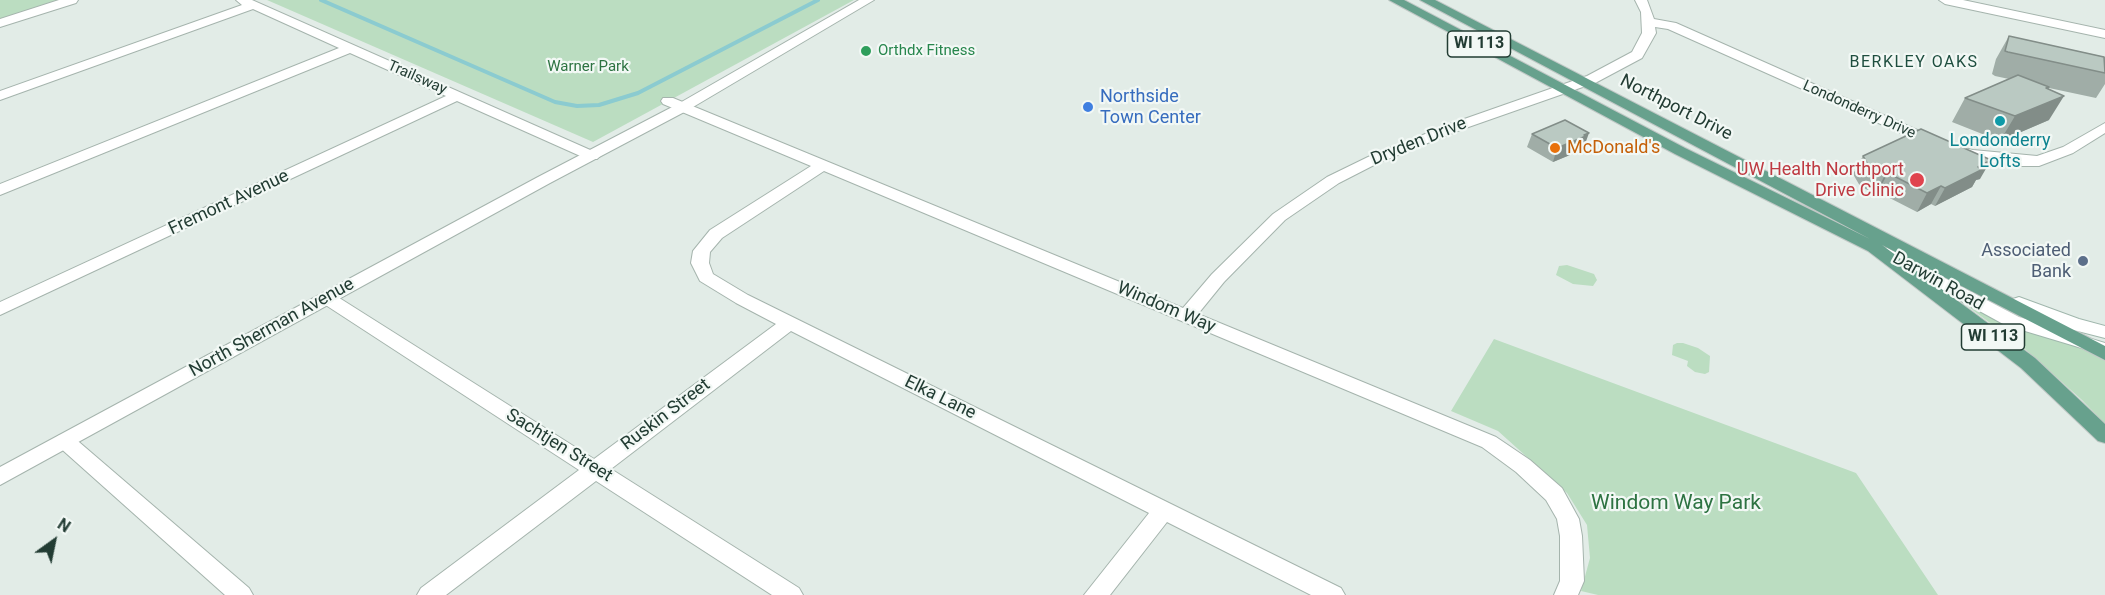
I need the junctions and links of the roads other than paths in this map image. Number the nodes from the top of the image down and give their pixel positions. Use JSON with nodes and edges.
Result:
{"nodes":[{"id":1,"x":72,"y":0,"type":"edge"},
{"id":2,"x":868,"y":0,"type":"edge"},
{"id":3,"x":1395,"y":0,"type":"edge"},
{"id":4,"x":1426,"y":0,"type":"edge"},
{"id":5,"x":1641,"y":0,"type":"edge"},
{"id":6,"x":1945,"y":0,"type":"edge"},
{"id":7,"x":2016,"y":0,"type":"edge"},
{"id":8,"x":248,"y":3,"type":"edge"},
{"id":9,"x":2018,"y":15,"type":"junction"},
{"id":10,"x":1648,"y":22,"type":"junction"},
{"id":11,"x":0,"y":23,"type":"edge"},
{"id":12,"x":2105,"y":34,"type":"edge"},
{"id":13,"x":350,"y":48,"type":"junction"},
{"id":14,"x":1583,"y":81,"type":"junction"},
{"id":15,"x":1562,"y":89,"type":"junction"},
{"id":16,"x":0,"y":96,"type":"edge"},
{"id":17,"x":457,"y":96,"type":"junction"},
{"id":18,"x":675,"y":104,"type":"junction"},
{"id":19,"x":2105,"y":127,"type":"edge"},
{"id":20,"x":586,"y":153,"type":"junction"},
{"id":21,"x":823,"y":165,"type":"junction"},
{"id":22,"x":0,"y":190,"type":"edge"},
{"id":23,"x":1874,"y":247,"type":"junction"},
{"id":24,"x":1971,"y":283,"type":"junction"},
{"id":25,"x":327,"y":298,"type":"junction"},
{"id":26,"x":0,"y":309,"type":"edge"},
{"id":27,"x":1186,"y":316,"type":"junction"},
{"id":28,"x":789,"y":323,"type":"junction"},
{"id":29,"x":2105,"y":332,"type":"edge"},
{"id":30,"x":2100,"y":350,"type":"edge"},
{"id":31,"x":2105,"y":436,"type":"edge"},
{"id":32,"x":65,"y":441,"type":"junction"},
{"id":33,"x":594,"y":469,"type":"junction"},
{"id":34,"x":0,"y":477,"type":"edge"},
{"id":35,"x":1164,"y":510,"type":"junction"},
{"id":36,"x":240,"y":595,"type":"edge"},
{"id":37,"x":429,"y":595,"type":"edge"},
{"id":38,"x":790,"y":595,"type":"edge"},
{"id":39,"x":1096,"y":595,"type":"edge"},
{"id":40,"x":1333,"y":595,"type":"edge"},
{"id":41,"x":1566,"y":595,"type":"edge"}],
"edges":[{"from":1,"to":11,"type":"street"},
{"from":2,"to":18,"type":"street","name":"North Sherman Avenue"},
{"from":3,"to":15,"type":"main road","name":"Northport Drive","number":"WI 113"},
{"from":4,"to":14,"type":"main road","name":"Northport Drive","number":"WI 113"},
{"from":5,"to":10,"type":"street"},
{"from":6,"to":9,"type":"street"},
{"from":7,"to":9,"type":"street"},
{"from":8,"to":13,"type":"street","name":"Trailsway"},
{"from":8,"to":16,"type":"street"},
{"from":9,"to":12,"type":"street"},
{"from":10,"to":14,"type":"street","name":"Dryden Drive"},
{"from":10,"to":19,"type":"street","name":"Londonderry Drive"},
{"from":13,"to":17,"type":"street","name":"Trailsway"},
{"from":13,"to":22,"type":"street"},
{"from":14,"to":15,"type":"street","name":"Dryden Drive"},
{"from":14,"to":24,"type":"main road","name":"Northport Drive","number":"WI 113"},
{"from":15,"to":23,"type":"main road","name":"Northport Drive","number":"WI 113"},
{"from":15,"to":27,"type":"street","name":"Dryden Drive"},
{"from":17,"to":20,"type":"street","name":"Trailsway"},
{"from":17,"to":26,"type":"street","name":"Fremont Avenue"},
{"from":18,"to":20,"type":"street","name":"North Sherman Avenue"},
{"from":18,"to":21,"type":"street","name":"Windom Way"},
{"from":20,"to":25,"type":"street","name":"North Sherman Avenue"},
{"from":21,"to":27,"type":"street","name":"Windom Way"},
{"from":21,"to":28,"type":"street","name":"Elka Lane"},
{"from":23,"to":30,"type":"street","name":"Darwin Road"},
{"from":23,"to":31,"type":"main road","number":"WI 113"},
{"from":24,"to":29,"type":"street","name":"Darwin Road"},
{"from":24,"to":30,"type":"main road","number":"WI 113"},
{"from":25,"to":32,"type":"street","name":"North Sherman Avenue"},
{"from":25,"to":33,"type":"street","name":"Sachtjen Street"},
{"from":27,"to":41,"type":"street","name":"Windom Way"},
{"from":28,"to":33,"type":"street","name":"Ruskin Street"},
{"from":28,"to":35,"type":"street","name":"Elka Lane"},
{"from":32,"to":34,"type":"street","name":"North Sherman Avenue"},
{"from":32,"to":36,"type":"street"},
{"from":33,"to":37,"type":"street","name":"Ruskin Street"},
{"from":33,"to":38,"type":"street","name":"Sachtjen Street"},
{"from":35,"to":39,"type":"street"},
{"from":35,"to":40,"type":"street","name":"Elka Lane"}]}
